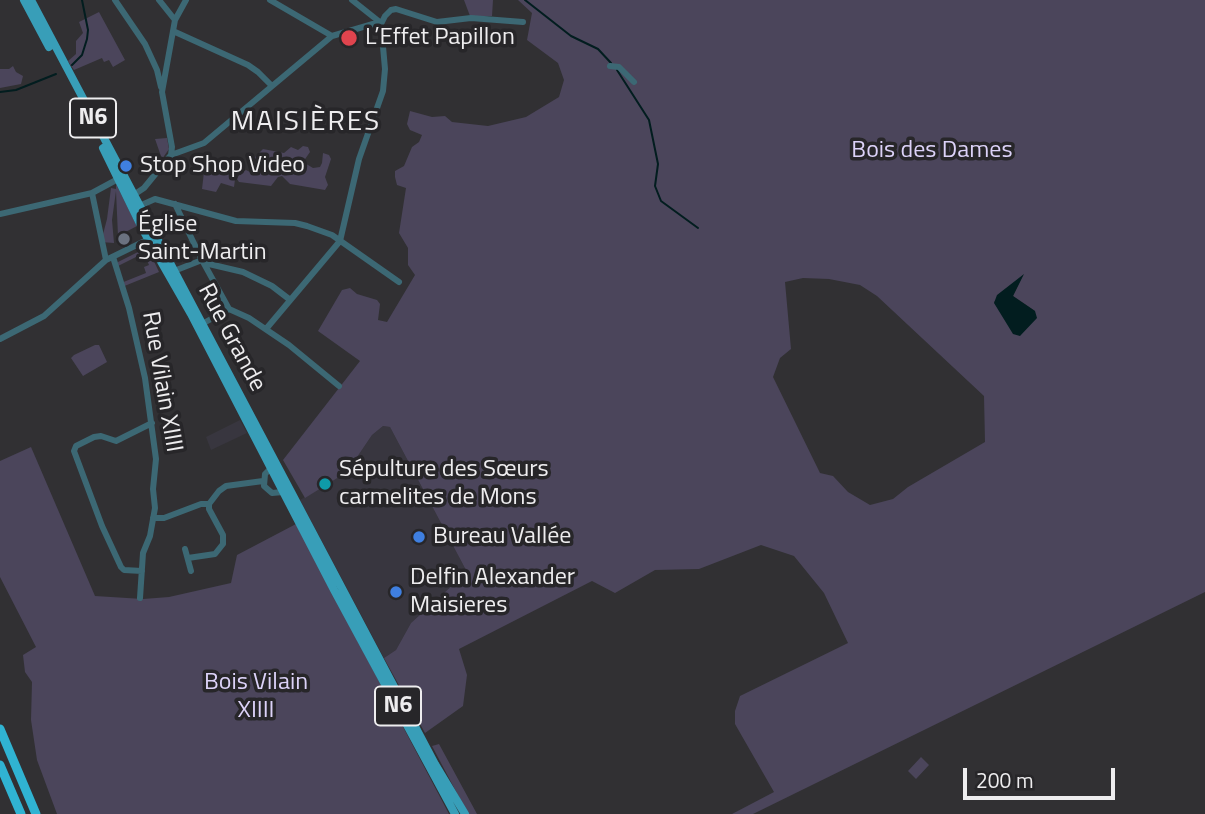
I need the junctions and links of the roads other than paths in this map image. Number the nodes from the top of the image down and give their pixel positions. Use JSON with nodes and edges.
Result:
{"nodes":[{"id":1,"x":24,"y":0,"type":"edge"},
{"id":2,"x":31,"y":0,"type":"edge"},
{"id":3,"x":115,"y":0,"type":"edge"},
{"id":4,"x":159,"y":0,"type":"edge"},
{"id":5,"x":186,"y":0,"type":"edge"},
{"id":6,"x":270,"y":0,"type":"edge"},
{"id":7,"x":352,"y":0,"type":"edge"},
{"id":8,"x":176,"y":20,"type":"junction"},
{"id":9,"x":523,"y":22,"type":"dead end"},
{"id":10,"x":381,"y":23,"type":"junction"},
{"id":11,"x":173,"y":32,"type":"junction"},
{"id":12,"x":332,"y":36,"type":"junction"},
{"id":13,"x":613,"y":66,"type":"dead end"},
{"id":14,"x":634,"y":82,"type":"dead end"},
{"id":15,"x":271,"y":85,"type":"junction"},
{"id":16,"x":162,"y":92,"type":"junction"},
{"id":17,"x":171,"y":155,"type":"junction"},
{"id":18,"x":118,"y":179,"type":"junction"},
{"id":19,"x":92,"y":193,"type":"junction"},
{"id":20,"x":130,"y":197,"type":"junction"},
{"id":21,"x":175,"y":204,"type":"junction"},
{"id":22,"x":136,"y":208,"type":"junction"},
{"id":23,"x":0,"y":214,"type":"edge"},
{"id":24,"x":152,"y":238,"type":"junction"},
{"id":25,"x":340,"y":241,"type":"junction"},
{"id":26,"x":109,"y":259,"type":"junction"},
{"id":27,"x":202,"y":260,"type":"junction"},
{"id":28,"x":174,"y":271,"type":"junction"},
{"id":29,"x":399,"y":282,"type":"dead end"},
{"id":30,"x":289,"y":299,"type":"junction"},
{"id":31,"x":229,"y":309,"type":"junction"},
{"id":32,"x":202,"y":324,"type":"junction"},
{"id":33,"x":266,"y":329,"type":"junction"},
{"id":34,"x":0,"y":339,"type":"edge"},
{"id":35,"x":339,"y":386,"type":"dead end"},
{"id":36,"x":152,"y":423,"type":"junction"},
{"id":37,"x":271,"y":468,"type":"junction"},
{"id":38,"x":281,"y":471,"type":"junction"},
{"id":39,"x":263,"y":481,"type":"junction"},
{"id":40,"x":283,"y":492,"type":"junction"},
{"id":41,"x":209,"y":504,"type":"junction"},
{"id":42,"x":152,"y":518,"type":"junction"},
{"id":43,"x":185,"y":549,"type":"dead end"},
{"id":44,"x":188,"y":558,"type":"junction"},
{"id":45,"x":142,"y":571,"type":"junction"},
{"id":46,"x":191,"y":572,"type":"dead end"},
{"id":47,"x":140,"y":598,"type":"dead end"},
{"id":48,"x":0,"y":729,"type":"edge"},
{"id":49,"x":0,"y":765,"type":"edge"},
{"id":50,"x":21,"y":814,"type":"edge"},
{"id":51,"x":36,"y":814,"type":"edge"},
{"id":52,"x":455,"y":814,"type":"edge"},
{"id":53,"x":465,"y":814,"type":"edge"}],
"edges":[{"from":1,"to":18,"type":"main road","name":"Rue Grande","number":"N6"},
{"from":2,"to":20,"type":"main road","name":"Rue Grande","number":"N6"},
{"from":3,"to":16,"type":"street"},
{"from":4,"to":8,"type":"street"},
{"from":5,"to":8,"type":"street"},
{"from":6,"to":12,"type":"street"},
{"from":7,"to":10,"type":"street"},
{"from":8,"to":11,"type":"street"},
{"from":9,"to":10,"type":"street"},
{"from":10,"to":12,"type":"street"},
{"from":10,"to":25,"type":"street"},
{"from":11,"to":15,"type":"street"},
{"from":11,"to":16,"type":"street"},
{"from":12,"to":15,"type":"street"},
{"from":13,"to":14,"type":"street"},
{"from":15,"to":17,"type":"street"},
{"from":16,"to":17,"type":"street"},
{"from":17,"to":20,"type":"street"},
{"from":18,"to":19,"type":"street"},
{"from":18,"to":20,"type":"main road","name":"Rue Grande","number":"N6"},
{"from":19,"to":23,"type":"street"},
{"from":19,"to":26,"type":"street","name":"Rue Vilain XIIII"},
{"from":20,"to":22,"type":"main road","name":"Rue Grande","number":"N6"},
{"from":21,"to":22,"type":"street"},
{"from":21,"to":25,"type":"street"},
{"from":21,"to":27,"type":"street"},
{"from":22,"to":24,"type":"main road","name":"Rue Grande","number":"N6"},
{"from":24,"to":26,"type":"street"},
{"from":24,"to":28,"type":"main road","name":"Rue Grande","number":"N6"},
{"from":24,"to":37,"type":"main road","name":"Rue Grande","number":"N6"},
{"from":25,"to":29,"type":"street"},
{"from":25,"to":30,"type":"street"},
{"from":26,"to":34,"type":"street"},
{"from":26,"to":36,"type":"street","name":"Rue Vilain XIIII"},
{"from":27,"to":28,"type":"street"},
{"from":27,"to":30,"type":"street"},
{"from":27,"to":31,"type":"street"},
{"from":28,"to":32,"type":"main road","name":"Rue Grande","number":"N6"},
{"from":30,"to":33,"type":"street"},
{"from":31,"to":32,"type":"street"},
{"from":31,"to":33,"type":"street"},
{"from":32,"to":38,"type":"main road","name":"Rue Grande","number":"N6"},
{"from":33,"to":35,"type":"street"},
{"from":36,"to":42,"type":"street","name":"Rue Vilain XIIII"},
{"from":36,"to":45,"type":"street"},
{"from":37,"to":38,"type":"street"},
{"from":37,"to":39,"type":"street"},
{"from":37,"to":40,"type":"main road","name":"Rue Grande","number":"N6"},
{"from":38,"to":53,"type":"main road","name":"Rue Grande","number":"N6"},
{"from":39,"to":40,"type":"street"},
{"from":39,"to":41,"type":"street"},
{"from":40,"to":52,"type":"main road","name":"Rue Grande","number":"N6"},
{"from":41,"to":42,"type":"street"},
{"from":41,"to":44,"type":"street"},
{"from":42,"to":45,"type":"street","name":"Rue Vilain XIIII"},
{"from":43,"to":44,"type":"street"},
{"from":44,"to":46,"type":"street"},
{"from":45,"to":47,"type":"street","name":"Rue Vilain XIIII"},
{"from":48,"to":51,"type":"highway"},
{"from":49,"to":50,"type":"highway"}]}
